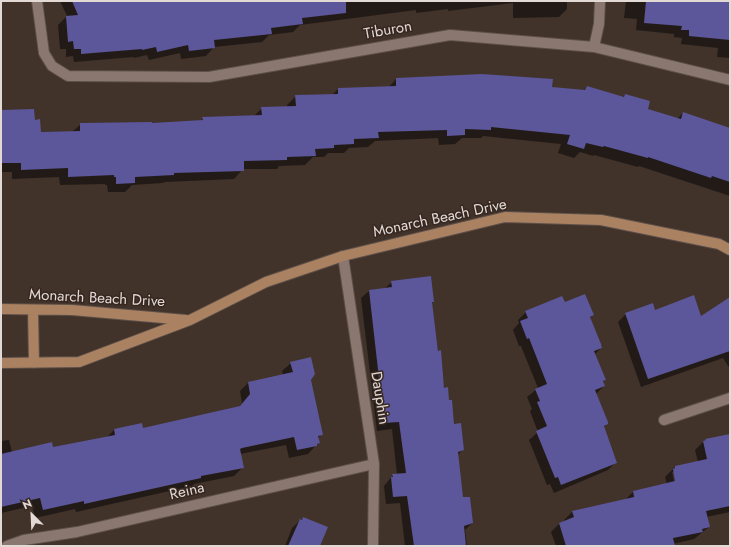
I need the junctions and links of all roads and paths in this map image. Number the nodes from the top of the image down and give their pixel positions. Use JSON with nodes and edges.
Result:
{"nodes":[{"id":1,"x":38,"y":1,"type":"edge"},
{"id":2,"x":600,"y":1,"type":"edge"},
{"id":3,"x":594,"y":47,"type":"junction"},
{"id":4,"x":730,"y":80,"type":"edge"},
{"id":5,"x":730,"y":250,"type":"edge"},
{"id":6,"x":343,"y":256,"type":"junction"},
{"id":7,"x":1,"y":309,"type":"edge"},
{"id":8,"x":33,"y":310,"type":"junction"},
{"id":9,"x":190,"y":320,"type":"junction"},
{"id":10,"x":1,"y":363,"type":"edge"},
{"id":11,"x":34,"y":363,"type":"junction"},
{"id":12,"x":730,"y":398,"type":"edge"},
{"id":13,"x":664,"y":420,"type":"dead end"},
{"id":14,"x":374,"y":464,"type":"junction"},
{"id":15,"x":7,"y":546,"type":"edge"},
{"id":16,"x":373,"y":546,"type":"edge"}],
"edges":[{"from":1,"to":3,"type":"street","name":"Tiburon"},
{"from":2,"to":3,"type":"street"},
{"from":3,"to":4,"type":"street","name":"Tiburon"},
{"from":5,"to":6,"type":"street","name":"Monarch Beach Drive"},
{"from":6,"to":9,"type":"street","name":"Monarch Beach Drive"},
{"from":6,"to":14,"type":"street","name":"Dauphin"},
{"from":7,"to":8,"type":"street","name":"Monarch Beach Drive"},
{"from":8,"to":9,"type":"street","name":"Monarch Beach Drive"},
{"from":8,"to":11,"type":"street"},
{"from":9,"to":11,"type":"street","name":"Monarch Beach Drive"},
{"from":10,"to":11,"type":"street","name":"Monarch Beach Drive"},
{"from":12,"to":13,"type":"street"},
{"from":14,"to":15,"type":"street","name":"Reina"},
{"from":14,"to":16,"type":"street","name":"Dauphin"}]}
